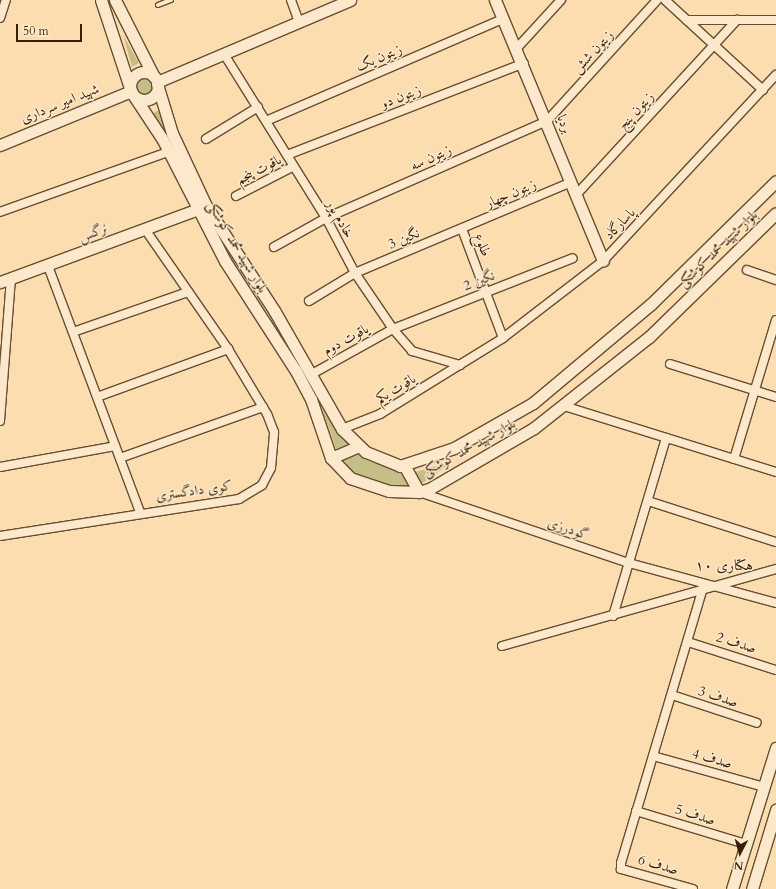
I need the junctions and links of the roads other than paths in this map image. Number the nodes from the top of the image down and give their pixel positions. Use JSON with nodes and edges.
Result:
{"nodes":[{"id":1,"x":6,"y":0,"type":"edge"},
{"id":2,"x":101,"y":0,"type":"edge"},
{"id":3,"x":115,"y":0,"type":"edge"},
{"id":4,"x":172,"y":0,"type":"edge"},
{"id":5,"x":291,"y":0,"type":"edge"},
{"id":6,"x":350,"y":0,"type":"edge"},
{"id":7,"x":494,"y":0,"type":"edge"},
{"id":8,"x":561,"y":0,"type":"edge"},
{"id":9,"x":657,"y":0,"type":"edge"},
{"id":10,"x":665,"y":0,"type":"edge"},
{"id":11,"x":158,"y":5,"type":"dead end"},
{"id":12,"x":0,"y":18,"type":"edge"},
{"id":13,"x":503,"y":20,"type":"junction"},
{"id":14,"x":687,"y":20,"type":"junction"},
{"id":15,"x":737,"y":20,"type":"junction"},
{"id":16,"x":776,"y":20,"type":"edge"},
{"id":17,"x":299,"y":22,"type":"junction"},
{"id":18,"x":715,"y":46,"type":"junction"},
{"id":19,"x":517,"y":48,"type":"junction"},
{"id":20,"x":224,"y":54,"type":"junction"},
{"id":21,"x":524,"y":63,"type":"junction"},
{"id":22,"x":776,"y":75,"type":"edge"},
{"id":23,"x":156,"y":81,"type":"junction"},
{"id":24,"x":763,"y":90,"type":"junction"},
{"id":25,"x":131,"y":91,"type":"junction"},
{"id":26,"x":258,"y":107,"type":"junction"},
{"id":27,"x":266,"y":121,"type":"junction"},
{"id":28,"x":547,"y":121,"type":"junction"},
{"id":29,"x":206,"y":138,"type":"dead end"},
{"id":30,"x":0,"y":145,"type":"edge"},
{"id":31,"x":168,"y":152,"type":"junction"},
{"id":32,"x":287,"y":155,"type":"junction"},
{"id":33,"x":294,"y":166,"type":"junction"},
{"id":34,"x":776,"y":181,"type":"edge"},
{"id":35,"x":571,"y":182,"type":"junction"},
{"id":36,"x":576,"y":195,"type":"junction"},
{"id":37,"x":236,"y":196,"type":"dead end"},
{"id":38,"x":196,"y":210,"type":"junction"},
{"id":39,"x":0,"y":212,"type":"edge"},
{"id":40,"x":776,"y":213,"type":"edge"},
{"id":41,"x":326,"y":218,"type":"junction"},
{"id":42,"x":145,"y":229,"type":"junction"},
{"id":43,"x":462,"y":229,"type":"junction"},
{"id":44,"x":274,"y":247,"type":"dead end"},
{"id":45,"x":573,"y":258,"type":"dead end"},
{"id":46,"x":603,"y":261,"type":"junction"},
{"id":47,"x":48,"y":266,"type":"junction"},
{"id":48,"x":747,"y":270,"type":"dead end"},
{"id":49,"x":356,"y":273,"type":"junction"},
{"id":50,"x":11,"y":279,"type":"junction"},
{"id":51,"x":776,"y":280,"type":"edge"},
{"id":52,"x":0,"y":282,"type":"edge"},
{"id":53,"x":188,"y":292,"type":"junction"},
{"id":54,"x":487,"y":292,"type":"junction"},
{"id":55,"x":308,"y":301,"type":"dead end"},
{"id":56,"x":776,"y":320,"type":"edge"},
{"id":57,"x":393,"y":329,"type":"junction"},
{"id":58,"x":775,"y":330,"type":"edge"},
{"id":59,"x":73,"y":332,"type":"junction"},
{"id":60,"x":503,"y":338,"type":"junction"},
{"id":61,"x":228,"y":349,"type":"junction"},
{"id":62,"x":3,"y":353,"type":"edge"},
{"id":63,"x":670,"y":364,"type":"dead end"},
{"id":64,"x":460,"y":365,"type":"junction"},
{"id":65,"x":312,"y":374,"type":"junction"},
{"id":66,"x":754,"y":390,"type":"junction"},
{"id":67,"x":97,"y":397,"type":"junction"},
{"id":68,"x":776,"y":397,"type":"edge"},
{"id":69,"x":564,"y":406,"type":"junction"},
{"id":70,"x":263,"y":407,"type":"junction"},
{"id":71,"x":0,"y":417,"type":"edge"},
{"id":72,"x":0,"y":421,"type":"edge"},
{"id":73,"x":342,"y":429,"type":"junction"},
{"id":74,"x":666,"y":438,"type":"junction"},
{"id":75,"x":116,"y":446,"type":"junction"},
{"id":76,"x":359,"y":446,"type":"junction"},
{"id":77,"x":120,"y":458,"type":"junction"},
{"id":78,"x":331,"y":458,"type":"junction"},
{"id":79,"x":734,"y":459,"type":"junction"},
{"id":80,"x":404,"y":465,"type":"junction"},
{"id":81,"x":0,"y":467,"type":"edge"},
{"id":82,"x":776,"y":472,"type":"edge"},
{"id":83,"x":419,"y":492,"type":"junction"},
{"id":84,"x":648,"y":501,"type":"junction"},
{"id":85,"x":140,"y":512,"type":"junction"},
{"id":86,"x":0,"y":536,"type":"edge"},
{"id":87,"x":776,"y":542,"type":"edge"},
{"id":88,"x":629,"y":563,"type":"junction"},
{"id":89,"x":776,"y":569,"type":"edge"},
{"id":90,"x":707,"y":587,"type":"junction"},
{"id":91,"x":776,"y":603,"type":"edge"},
{"id":92,"x":613,"y":616,"type":"junction"},
{"id":93,"x":688,"y":642,"type":"junction"},
{"id":94,"x":502,"y":646,"type":"dead end"},
{"id":95,"x":776,"y":670,"type":"edge"},
{"id":96,"x":672,"y":695,"type":"junction"},
{"id":97,"x":757,"y":723,"type":"dead end"},
{"id":98,"x":776,"y":748,"type":"edge"},
{"id":99,"x":653,"y":756,"type":"junction"},
{"id":100,"x":764,"y":786,"type":"junction"},
{"id":101,"x":776,"y":810,"type":"edge"},
{"id":102,"x":636,"y":811,"type":"junction"},
{"id":103,"x":746,"y":844,"type":"junction"},
{"id":104,"x":693,"y":889,"type":"edge"},
{"id":105,"x":732,"y":889,"type":"edge"},
{"id":106,"x":752,"y":889,"type":"edge"}],
"edges":[{"from":1,"to":12,"type":"street"},
{"from":2,"to":25,"type":"main road","name":"بلوار شهید محمد کوشکی"},
{"from":3,"to":23,"type":"main road","name":"بلوار شهید محمد کوشکی"},
{"from":4,"to":11,"type":"lane"},
{"from":5,"to":17,"type":"street"},
{"from":6,"to":17,"type":"main road"},
{"from":7,"to":13,"type":"main road","name":"بردیا"},
{"from":8,"to":19,"type":"street"},
{"from":9,"to":28,"type":"street","name":"زیتون شش"},
{"from":10,"to":14,"type":"street"},
{"from":13,"to":19,"type":"main road","name":"بردیا"},
{"from":13,"to":27,"type":"street","name":"زیتون یک"},
{"from":14,"to":15,"type":"street"},
{"from":14,"to":18,"type":"street"},
{"from":15,"to":16,"type":"street"},
{"from":15,"to":18,"type":"street","name":"زیتون پنج"},
{"from":17,"to":20,"type":"main road"},
{"from":18,"to":24,"type":"street"},
{"from":18,"to":36,"type":"street","name":"زیتون پنج"},
{"from":19,"to":21,"type":"main road","name":"بردیا"},
{"from":20,"to":23,"type":"main road"},
{"from":20,"to":26,"type":"street","name":"خادم پور"},
{"from":21,"to":28,"type":"main road","name":"بردیا"},
{"from":21,"to":32,"type":"street","name":"زیتون دو"},
{"from":22,"to":24,"type":"street","name":"پاسارگاد"},
{"from":23,"to":25,"type":"main road"},
{"from":23,"to":25,"type":"main road"},
{"from":23,"to":65,"type":"main road","name":"بلوار شهید محمد کوشکی"},
{"from":24,"to":46,"type":"street","name":"پاسارگاد"},
{"from":25,"to":30,"type":"main road","name":"شهید امیر سرداری"},
{"from":25,"to":31,"type":"main road","name":"بلوار شهید محمد کوشکی"},
{"from":26,"to":27,"type":"street","name":"خادم پور"},
{"from":26,"to":29,"type":"street"},
{"from":27,"to":32,"type":"street","name":"خادم پور"},
{"from":28,"to":35,"type":"main road","name":"بردیا"},
{"from":28,"to":41,"type":"street","name":"زیتون سه"},
{"from":31,"to":38,"type":"main road","name":"بلوار شهید محمد کوشکی"},
{"from":31,"to":39,"type":"street"},
{"from":32,"to":33,"type":"street","name":"خادم پور"},
{"from":33,"to":37,"type":"street","name":"یاقوت پنجم"},
{"from":33,"to":41,"type":"street","name":"خادم پور"},
{"from":34,"to":80,"type":"main road","name":"بلوار شهید محمد کوشکی"},
{"from":35,"to":36,"type":"main road","name":"بردیا"},
{"from":35,"to":43,"type":"street","name":"زیتون چهار"},
{"from":36,"to":46,"type":"main road","name":"بردیا"},
{"from":38,"to":42,"type":"main road","name":"نرگس"},
{"from":38,"to":78,"type":"main road","name":"بلوار شهید محمد کوشکی"},
{"from":40,"to":69,"type":"main road","name":"بلوار شهید محمد کوشکی"},
{"from":41,"to":44,"type":"street","name":"زیتون سه"},
{"from":41,"to":49,"type":"street","name":"خادم پور"},
{"from":42,"to":47,"type":"main road","name":"نرگس"},
{"from":42,"to":53,"type":"street","name":"کوی دادگستری"},
{"from":43,"to":49,"type":"street","name":"نگین 3"},
{"from":43,"to":54,"type":"street","name":"طلوع"},
{"from":45,"to":54,"type":"street","name":"نگین 2"},
{"from":46,"to":60,"type":"street","name":"پاسارگاد"},
{"from":47,"to":50,"type":"main road","name":"نرگس"},
{"from":47,"to":59,"type":"street"},
{"from":48,"to":51,"type":"street"},
{"from":49,"to":55,"type":"street","name":"نگین 3"},
{"from":49,"to":57,"type":"street","name":"خادم پور"},
{"from":50,"to":52,"type":"main road","name":"نرگس"},
{"from":50,"to":62,"type":"street"},
{"from":53,"to":59,"type":"street"},
{"from":53,"to":61,"type":"street","name":"کوی دادگستری"},
{"from":54,"to":57,"type":"street","name":"نگین 2"},
{"from":54,"to":60,"type":"street","name":"طلوع"},
{"from":56,"to":58,"type":"street"},
{"from":57,"to":64,"type":"street","name":"خادم پور"},
{"from":57,"to":65,"type":"street","name":"یاقوت دوم"},
{"from":58,"to":66,"type":"street"},
{"from":59,"to":67,"type":"street"},
{"from":60,"to":64,"type":"street","name":"پاسارگاد"},
{"from":61,"to":67,"type":"street"},
{"from":61,"to":70,"type":"street","name":"کوی دادگستری"},
{"from":62,"to":71,"type":"street"},
{"from":63,"to":66,"type":"street"},
{"from":64,"to":73,"type":"street","name":"یاقوت یکم"},
{"from":65,"to":73,"type":"main road","name":"بلوار شهید محمد کوشکی"},
{"from":66,"to":68,"type":"street"},
{"from":66,"to":79,"type":"street"},
{"from":67,"to":75,"type":"street"},
{"from":69,"to":74,"type":"street"},
{"from":69,"to":83,"type":"main road","name":"بلوار شهید محمد کوشکی"},
{"from":70,"to":77,"type":"street"},
{"from":70,"to":85,"type":"street","name":"کوی دادگستری"},
{"from":71,"to":72,"type":"street"},
{"from":73,"to":76,"type":"main road","name":"بلوار شهید محمد کوشکی"},
{"from":74,"to":79,"type":"street"},
{"from":74,"to":84,"type":"street"},
{"from":75,"to":77,"type":"street"},
{"from":75,"to":81,"type":"street"},
{"from":76,"to":78,"type":"main road"},
{"from":76,"to":80,"type":"main road","name":"بلوار شهید محمد کوشکی"},
{"from":77,"to":85,"type":"street"},
{"from":78,"to":83,"type":"main road","name":"بلوار شهید محمد کوشکی"},
{"from":79,"to":82,"type":"street"},
{"from":80,"to":83,"type":"main road"},
{"from":83,"to":88,"type":"street","name":"گودرزی"},
{"from":84,"to":87,"type":"street"},
{"from":84,"to":88,"type":"street"},
{"from":85,"to":86,"type":"street","name":"کوی دادگستری"},
{"from":88,"to":90,"type":"street","name":"گودرزی"},
{"from":88,"to":92,"type":"street"},
{"from":89,"to":90,"type":"street"},
{"from":90,"to":91,"type":"street","name":"گودرزی"},
{"from":90,"to":92,"type":"street"},
{"from":90,"to":93,"type":"street"},
{"from":92,"to":94,"type":"street"},
{"from":93,"to":95,"type":"street","name":"صدف 2"},
{"from":93,"to":96,"type":"street"},
{"from":96,"to":97,"type":"street","name":"صدف 3"},
{"from":96,"to":99,"type":"street"},
{"from":98,"to":100,"type":"main road"},
{"from":99,"to":100,"type":"street","name":"صدف 4"},
{"from":99,"to":102,"type":"street"},
{"from":100,"to":103,"type":"main road"},
{"from":101,"to":106,"type":"main road"},
{"from":102,"to":103,"type":"street","name":"صدف 5"},
{"from":102,"to":104,"type":"street","name":"صدف 6"},
{"from":103,"to":105,"type":"main road"}]}
